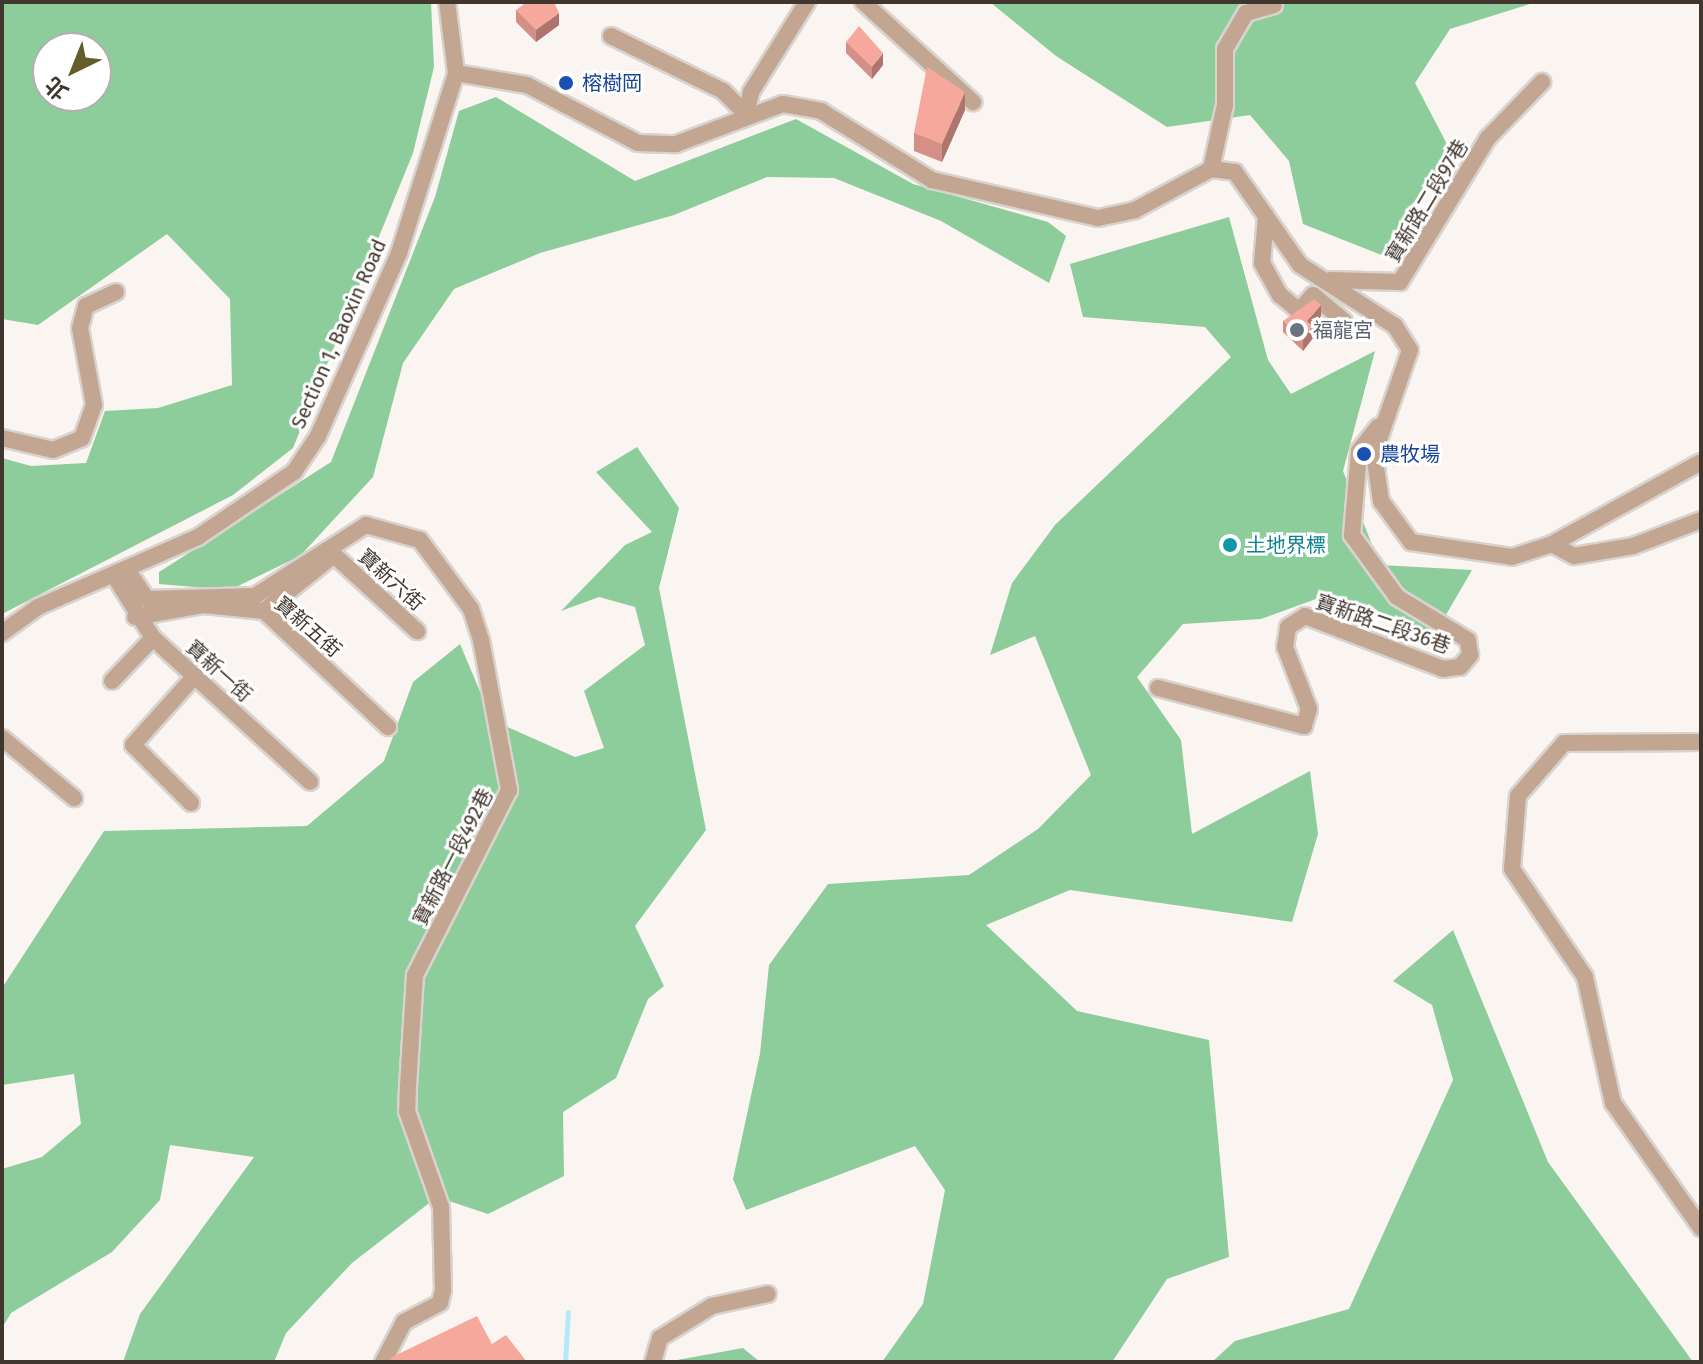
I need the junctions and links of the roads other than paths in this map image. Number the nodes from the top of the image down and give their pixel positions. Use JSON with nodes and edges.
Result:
{"nodes":[{"id":1,"x":447,"y":2,"type":"edge"},
{"id":2,"x":807,"y":2,"type":"edge"},
{"id":3,"x":863,"y":2,"type":"edge"},
{"id":4,"x":1274,"y":5,"type":"dead end"},
{"id":5,"x":611,"y":36,"type":"dead end"},
{"id":6,"x":456,"y":73,"type":"junction"},
{"id":7,"x":1542,"y":82,"type":"dead end"},
{"id":8,"x":973,"y":102,"type":"dead end"},
{"id":9,"x":746,"y":114,"type":"junction"},
{"id":10,"x":1211,"y":169,"type":"junction"},
{"id":11,"x":1266,"y":216,"type":"junction"},
{"id":12,"x":1321,"y":279,"type":"junction"},
{"id":13,"x":116,"y":292,"type":"dead end"},
{"id":14,"x":1344,"y":321,"type":"dead end"},
{"id":15,"x":1382,"y":423,"type":"junction"},
{"id":16,"x":2,"y":438,"type":"edge"},
{"id":17,"x":1701,"y":462,"type":"edge"},
{"id":18,"x":1701,"y":520,"type":"edge"},
{"id":19,"x":1552,"y":544,"type":"junction"},
{"id":20,"x":122,"y":574,"type":"junction"},
{"id":21,"x":264,"y":611,"type":"junction"},
{"id":22,"x":135,"y":617,"type":"junction"},
{"id":23,"x":417,"y":631,"type":"dead end"},
{"id":24,"x":2,"y":633,"type":"edge"},
{"id":25,"x":153,"y":638,"type":"junction"},
{"id":26,"x":195,"y":676,"type":"junction"},
{"id":27,"x":112,"y":681,"type":"dead end"},
{"id":28,"x":1158,"y":688,"type":"dead end"},
{"id":29,"x":388,"y":727,"type":"dead end"},
{"id":30,"x":2,"y":738,"type":"edge"},
{"id":31,"x":1701,"y":742,"type":"edge"},
{"id":32,"x":310,"y":782,"type":"dead end"},
{"id":33,"x":74,"y":798,"type":"dead end"},
{"id":34,"x":191,"y":803,"type":"dead end"},
{"id":35,"x":1701,"y":1228,"type":"edge"},
{"id":36,"x":768,"y":1294,"type":"dead end"},
{"id":37,"x":383,"y":1362,"type":"edge"},
{"id":38,"x":653,"y":1362,"type":"edge"}],
"edges":[{"from":1,"to":6,"type":"street"},
{"from":2,"to":9,"type":"street"},
{"from":3,"to":8,"type":"street"},
{"from":4,"to":10,"type":"street"},
{"from":5,"to":9,"type":"street"},
{"from":6,"to":9,"type":"street"},
{"from":6,"to":20,"type":"street","name":"Section 1, Baoxin Road"},
{"from":7,"to":12,"type":"street","name":"寶新路二段97巷"},
{"from":9,"to":10,"type":"street"},
{"from":10,"to":11,"type":"street"},
{"from":11,"to":12,"type":"street"},
{"from":11,"to":14,"type":"street"},
{"from":12,"to":15,"type":"street"},
{"from":13,"to":16,"type":"street"},
{"from":15,"to":19,"type":"street"},
{"from":15,"to":28,"type":"street","name":"寶新路二段36巷"},
{"from":17,"to":19,"type":"street"},
{"from":18,"to":19,"type":"street"},
{"from":20,"to":22,"type":"street","name":"寶新一街"},
{"from":20,"to":24,"type":"street","name":"Section 1, Baoxin Road"},
{"from":20,"to":37,"type":"street","name":"寶新路一段492巷"},
{"from":21,"to":22,"type":"street","name":"寶新五街"},
{"from":21,"to":23,"type":"street","name":"寶新六街"},
{"from":21,"to":29,"type":"street","name":"寶新五街"},
{"from":22,"to":25,"type":"street","name":"寶新一街"},
{"from":25,"to":26,"type":"street","name":"寶新一街"},
{"from":25,"to":27,"type":"street"},
{"from":26,"to":32,"type":"street","name":"寶新一街"},
{"from":26,"to":34,"type":"street"},
{"from":30,"to":33,"type":"street"},
{"from":31,"to":35,"type":"street"},
{"from":36,"to":38,"type":"street"}]}
